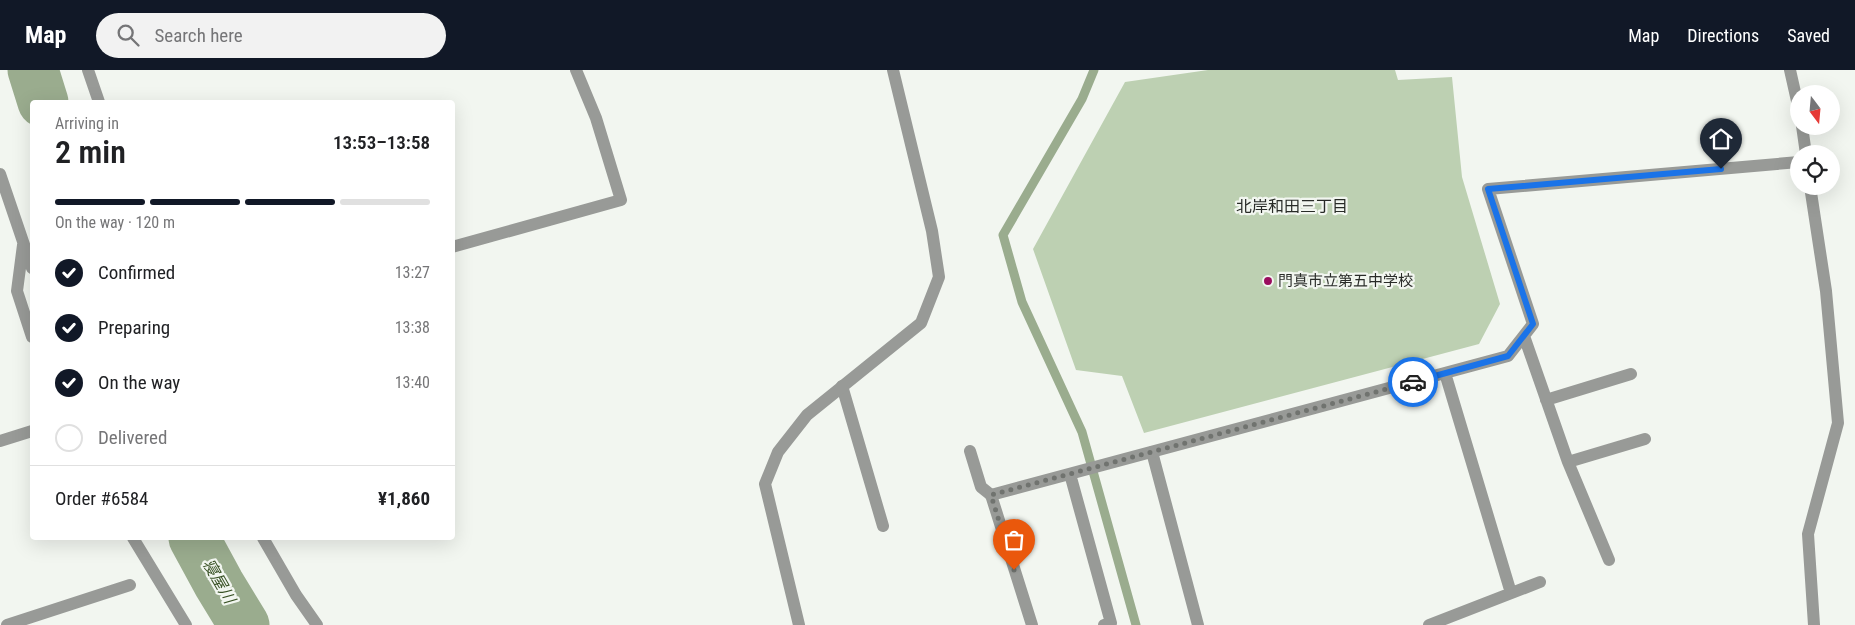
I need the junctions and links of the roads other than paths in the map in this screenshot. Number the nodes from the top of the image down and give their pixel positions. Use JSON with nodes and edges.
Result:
{"nodes":[{"id":1,"x":88,"y":70,"type":"edge"},
{"id":2,"x":576,"y":70,"type":"edge"},
{"id":3,"x":892,"y":70,"type":"edge"},
{"id":4,"x":1790,"y":70,"type":"edge"},
{"id":5,"x":1793,"y":85,"type":"edge"},
{"id":6,"x":98,"y":100,"type":"edge"},
{"id":7,"x":1790,"y":163,"type":"edge"},
{"id":8,"x":0,"y":174,"type":"edge"},
{"id":9,"x":1811,"y":195,"type":"edge"},
{"id":10,"x":23,"y":241,"type":"junction"},
{"id":11,"x":455,"y":247,"type":"edge"},
{"id":12,"x":30,"y":262,"type":"edge"},
{"id":13,"x":30,"y":331,"type":"edge"},
{"id":14,"x":1524,"y":336,"type":"junction"},
{"id":15,"x":1445,"y":373,"type":"junction"},
{"id":16,"x":1631,"y":374,"type":"dead end"},
{"id":17,"x":842,"y":386,"type":"junction"},
{"id":18,"x":1546,"y":400,"type":"junction"},
{"id":19,"x":30,"y":432,"type":"edge"},
{"id":20,"x":1645,"y":439,"type":"dead end"},
{"id":21,"x":0,"y":441,"type":"edge"},
{"id":22,"x":970,"y":451,"type":"dead end"},
{"id":23,"x":1152,"y":452,"type":"junction"},
{"id":24,"x":1568,"y":462,"type":"junction"},
{"id":25,"x":1076,"y":472,"type":"junction"},
{"id":26,"x":991,"y":495,"type":"junction"},
{"id":27,"x":883,"y":526,"type":"dead end"},
{"id":28,"x":135,"y":540,"type":"edge"},
{"id":29,"x":264,"y":540,"type":"edge"},
{"id":30,"x":1609,"y":560,"type":"dead end"},
{"id":31,"x":1540,"y":582,"type":"dead end"},
{"id":32,"x":130,"y":585,"type":"dead end"},
{"id":33,"x":1511,"y":593,"type":"junction"},
{"id":34,"x":7,"y":625,"type":"edge"},
{"id":35,"x":186,"y":625,"type":"edge"},
{"id":36,"x":317,"y":625,"type":"edge"},
{"id":37,"x":799,"y":625,"type":"edge"},
{"id":38,"x":1032,"y":625,"type":"edge"},
{"id":39,"x":1104,"y":625,"type":"edge"},
{"id":40,"x":1198,"y":625,"type":"edge"},
{"id":41,"x":1429,"y":625,"type":"edge"},
{"id":42,"x":1814,"y":625,"type":"edge"}],
"edges":[{"from":1,"to":6,"type":"street"},
{"from":2,"to":11,"type":"street"},
{"from":3,"to":17,"type":"street"},
{"from":4,"to":5,"type":"street"},
{"from":7,"to":14,"type":"street"},
{"from":8,"to":10,"type":"street"},
{"from":9,"to":42,"type":"street"},
{"from":10,"to":12,"type":"street"},
{"from":10,"to":13,"type":"street"},
{"from":14,"to":15,"type":"street"},
{"from":14,"to":18,"type":"street"},
{"from":15,"to":23,"type":"street"},
{"from":15,"to":33,"type":"street"},
{"from":16,"to":18,"type":"street"},
{"from":17,"to":27,"type":"street"},
{"from":17,"to":37,"type":"street"},
{"from":18,"to":24,"type":"street"},
{"from":19,"to":21,"type":"street"},
{"from":20,"to":24,"type":"street"},
{"from":22,"to":26,"type":"street"},
{"from":23,"to":25,"type":"street"},
{"from":23,"to":40,"type":"street"},
{"from":24,"to":30,"type":"street"},
{"from":25,"to":26,"type":"street"},
{"from":25,"to":39,"type":"street"},
{"from":26,"to":38,"type":"street"},
{"from":28,"to":35,"type":"street"},
{"from":29,"to":36,"type":"street"},
{"from":31,"to":33,"type":"street"},
{"from":32,"to":34,"type":"street"},
{"from":33,"to":41,"type":"street"}]}
